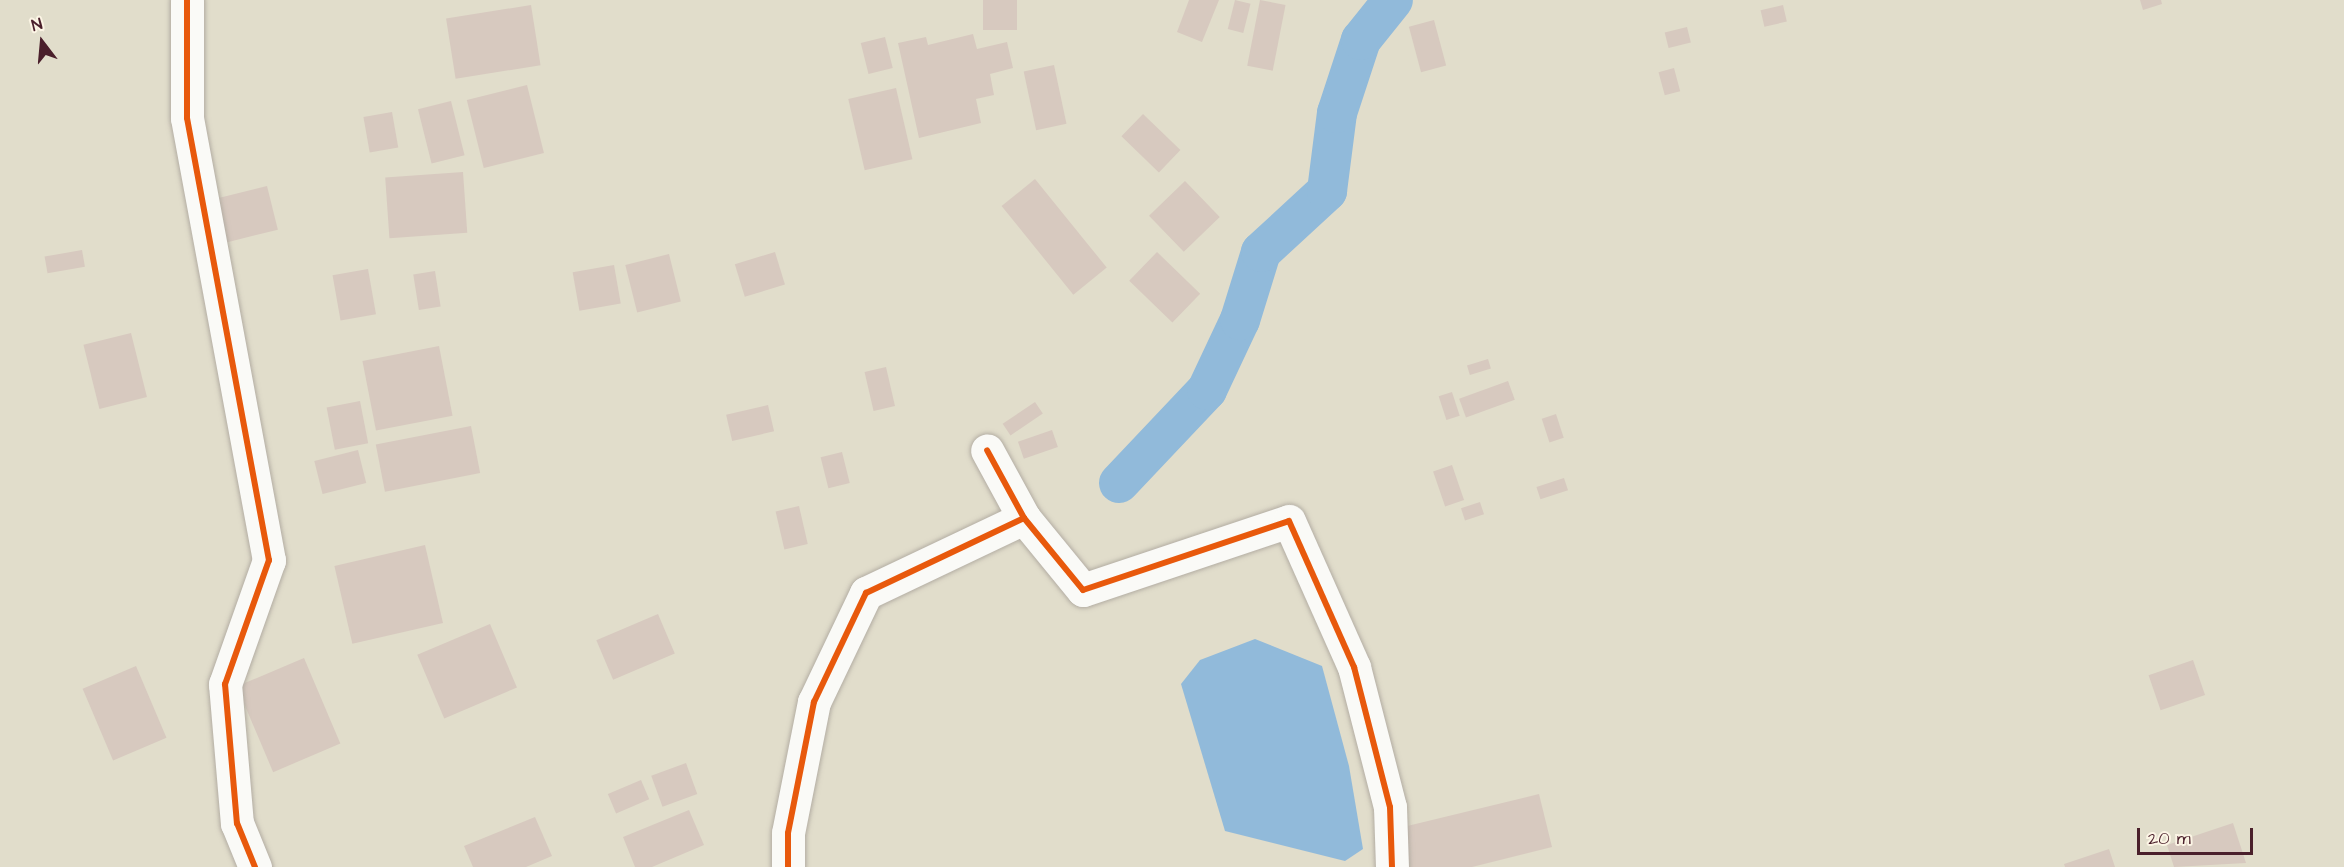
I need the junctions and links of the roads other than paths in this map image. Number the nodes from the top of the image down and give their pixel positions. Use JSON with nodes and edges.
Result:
{"nodes":[{"id":1,"x":187,"y":0,"type":"edge"},
{"id":2,"x":987,"y":450,"type":"dead end"},
{"id":3,"x":1024,"y":518,"type":"junction"},
{"id":4,"x":255,"y":867,"type":"edge"},
{"id":5,"x":788,"y":867,"type":"edge"},
{"id":6,"x":1392,"y":867,"type":"edge"}],
"edges":[{"from":1,"to":4,"type":"street"},
{"from":2,"to":3,"type":"street"},
{"from":3,"to":5,"type":"street"},
{"from":3,"to":6,"type":"street"}]}
